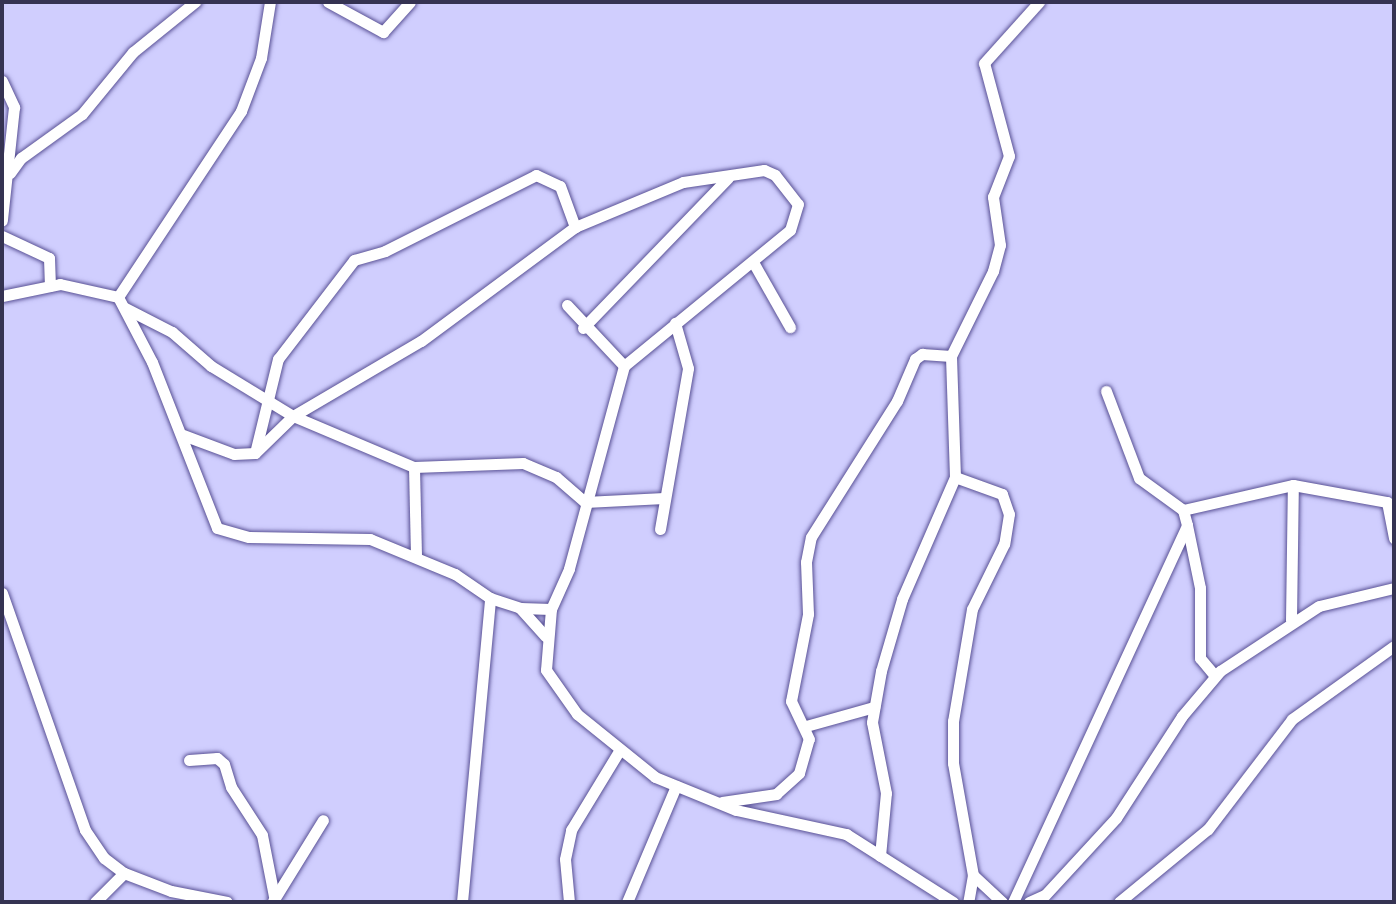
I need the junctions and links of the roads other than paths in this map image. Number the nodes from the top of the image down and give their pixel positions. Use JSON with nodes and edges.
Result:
{"nodes":[{"id":1,"x":195,"y":2,"type":"edge"},
{"id":2,"x":270,"y":2,"type":"edge"},
{"id":3,"x":410,"y":2,"type":"edge"},
{"id":4,"x":1039,"y":2,"type":"edge"},
{"id":5,"x":334,"y":3,"type":"edge"},
{"id":6,"x":2,"y":81,"type":"edge"},
{"id":7,"x":10,"y":173,"type":"junction"},
{"id":8,"x":728,"y":178,"type":"junction"},
{"id":9,"x":2,"y":220,"type":"edge"},
{"id":10,"x":575,"y":227,"type":"junction"},
{"id":11,"x":2,"y":236,"type":"edge"},
{"id":12,"x":753,"y":262,"type":"junction"},
{"id":13,"x":50,"y":286,"type":"junction"},
{"id":14,"x":2,"y":296,"type":"edge"},
{"id":15,"x":121,"y":302,"type":"junction"},
{"id":16,"x":567,"y":305,"type":"dead end"},
{"id":17,"x":675,"y":323,"type":"junction"},
{"id":18,"x":790,"y":327,"type":"dead end"},
{"id":19,"x":583,"y":328,"type":"junction"},
{"id":20,"x":951,"y":356,"type":"junction"},
{"id":21,"x":624,"y":366,"type":"junction"},
{"id":22,"x":1106,"y":391,"type":"dead end"},
{"id":23,"x":265,"y":395,"type":"junction"},
{"id":24,"x":293,"y":416,"type":"junction"},
{"id":25,"x":183,"y":435,"type":"junction"},
{"id":26,"x":255,"y":453,"type":"junction"},
{"id":27,"x":414,"y":467,"type":"junction"},
{"id":28,"x":955,"y":477,"type":"junction"},
{"id":29,"x":1293,"y":485,"type":"junction"},
{"id":30,"x":664,"y":498,"type":"junction"},
{"id":31,"x":585,"y":502,"type":"junction"},
{"id":32,"x":1183,"y":510,"type":"junction"},
{"id":33,"x":1187,"y":525,"type":"junction"},
{"id":34,"x":660,"y":529,"type":"dead end"},
{"id":35,"x":1394,"y":538,"type":"edge"},
{"id":36,"x":416,"y":555,"type":"junction"},
{"id":37,"x":1394,"y":588,"type":"edge"},
{"id":38,"x":2,"y":593,"type":"edge"},
{"id":39,"x":490,"y":598,"type":"junction"},
{"id":40,"x":520,"y":608,"type":"junction"},
{"id":41,"x":551,"y":609,"type":"junction"},
{"id":42,"x":1291,"y":620,"type":"junction"},
{"id":43,"x":545,"y":636,"type":"junction"},
{"id":44,"x":1394,"y":646,"type":"edge"},
{"id":45,"x":1215,"y":676,"type":"junction"},
{"id":46,"x":874,"y":707,"type":"junction"},
{"id":47,"x":806,"y":726,"type":"junction"},
{"id":48,"x":619,"y":751,"type":"junction"},
{"id":49,"x":189,"y":760,"type":"dead end"},
{"id":50,"x":676,"y":786,"type":"junction"},
{"id":51,"x":717,"y":802,"type":"junction"},
{"id":52,"x":323,"y":820,"type":"dead end"},
{"id":53,"x":880,"y":856,"type":"junction"},
{"id":54,"x":124,"y":873,"type":"junction"},
{"id":55,"x":973,"y":875,"type":"junction"},
{"id":56,"x":274,"y":899,"type":"edge"},
{"id":57,"x":95,"y":902,"type":"edge"},
{"id":58,"x":227,"y":902,"type":"edge"},
{"id":59,"x":462,"y":902,"type":"edge"},
{"id":60,"x":569,"y":902,"type":"edge"},
{"id":61,"x":627,"y":902,"type":"edge"},
{"id":62,"x":953,"y":902,"type":"edge"},
{"id":63,"x":968,"y":902,"type":"edge"},
{"id":64,"x":1002,"y":902,"type":"edge"},
{"id":65,"x":1013,"y":902,"type":"edge"},
{"id":66,"x":1029,"y":902,"type":"edge"},
{"id":67,"x":1119,"y":902,"type":"edge"}],
"edges":[{"from":1,"to":7,"type":"street"},
{"from":2,"to":15,"type":"street"},
{"from":3,"to":5,"type":"street"},
{"from":4,"to":20,"type":"street"},
{"from":6,"to":7,"type":"street"},
{"from":7,"to":9,"type":"street"},
{"from":8,"to":10,"type":"street"},
{"from":8,"to":12,"type":"street"},
{"from":8,"to":19,"type":"street"},
{"from":10,"to":23,"type":"street"},
{"from":10,"to":24,"type":"street"},
{"from":11,"to":13,"type":"street"},
{"from":12,"to":17,"type":"street"},
{"from":12,"to":18,"type":"street"},
{"from":13,"to":14,"type":"street"},
{"from":13,"to":15,"type":"street"},
{"from":15,"to":23,"type":"street"},
{"from":15,"to":25,"type":"street"},
{"from":16,"to":19,"type":"street"},
{"from":17,"to":21,"type":"street"},
{"from":17,"to":30,"type":"street"},
{"from":19,"to":21,"type":"street"},
{"from":20,"to":28,"type":"street"},
{"from":20,"to":47,"type":"street"},
{"from":21,"to":31,"type":"street"},
{"from":22,"to":32,"type":"street"},
{"from":23,"to":24,"type":"street"},
{"from":23,"to":26,"type":"street"},
{"from":24,"to":26,"type":"street"},
{"from":24,"to":27,"type":"street"},
{"from":25,"to":26,"type":"street"},
{"from":25,"to":36,"type":"street"},
{"from":27,"to":31,"type":"street"},
{"from":27,"to":36,"type":"street"},
{"from":28,"to":46,"type":"street"},
{"from":28,"to":55,"type":"street"},
{"from":29,"to":32,"type":"street"},
{"from":29,"to":35,"type":"street"},
{"from":29,"to":42,"type":"street"},
{"from":30,"to":31,"type":"street"},
{"from":30,"to":34,"type":"street"},
{"from":31,"to":41,"type":"street"},
{"from":32,"to":33,"type":"street"},
{"from":33,"to":45,"type":"street"},
{"from":33,"to":65,"type":"street"},
{"from":36,"to":39,"type":"street"},
{"from":37,"to":42,"type":"street"},
{"from":38,"to":54,"type":"street"},
{"from":39,"to":40,"type":"street"},
{"from":39,"to":59,"type":"street"},
{"from":40,"to":41,"type":"street"},
{"from":40,"to":43,"type":"street"},
{"from":41,"to":43,"type":"street"},
{"from":42,"to":45,"type":"street"},
{"from":43,"to":48,"type":"street"},
{"from":44,"to":67,"type":"street"},
{"from":45,"to":66,"type":"street"},
{"from":46,"to":47,"type":"street"},
{"from":46,"to":53,"type":"street"},
{"from":47,"to":51,"type":"street"},
{"from":48,"to":50,"type":"street"},
{"from":48,"to":60,"type":"street"},
{"from":49,"to":56,"type":"street"},
{"from":50,"to":51,"type":"street"},
{"from":50,"to":61,"type":"street"},
{"from":51,"to":53,"type":"street"},
{"from":52,"to":56,"type":"street"},
{"from":53,"to":62,"type":"street"},
{"from":54,"to":57,"type":"street"},
{"from":54,"to":58,"type":"street"},
{"from":55,"to":63,"type":"street"},
{"from":55,"to":64,"type":"street"}]}
